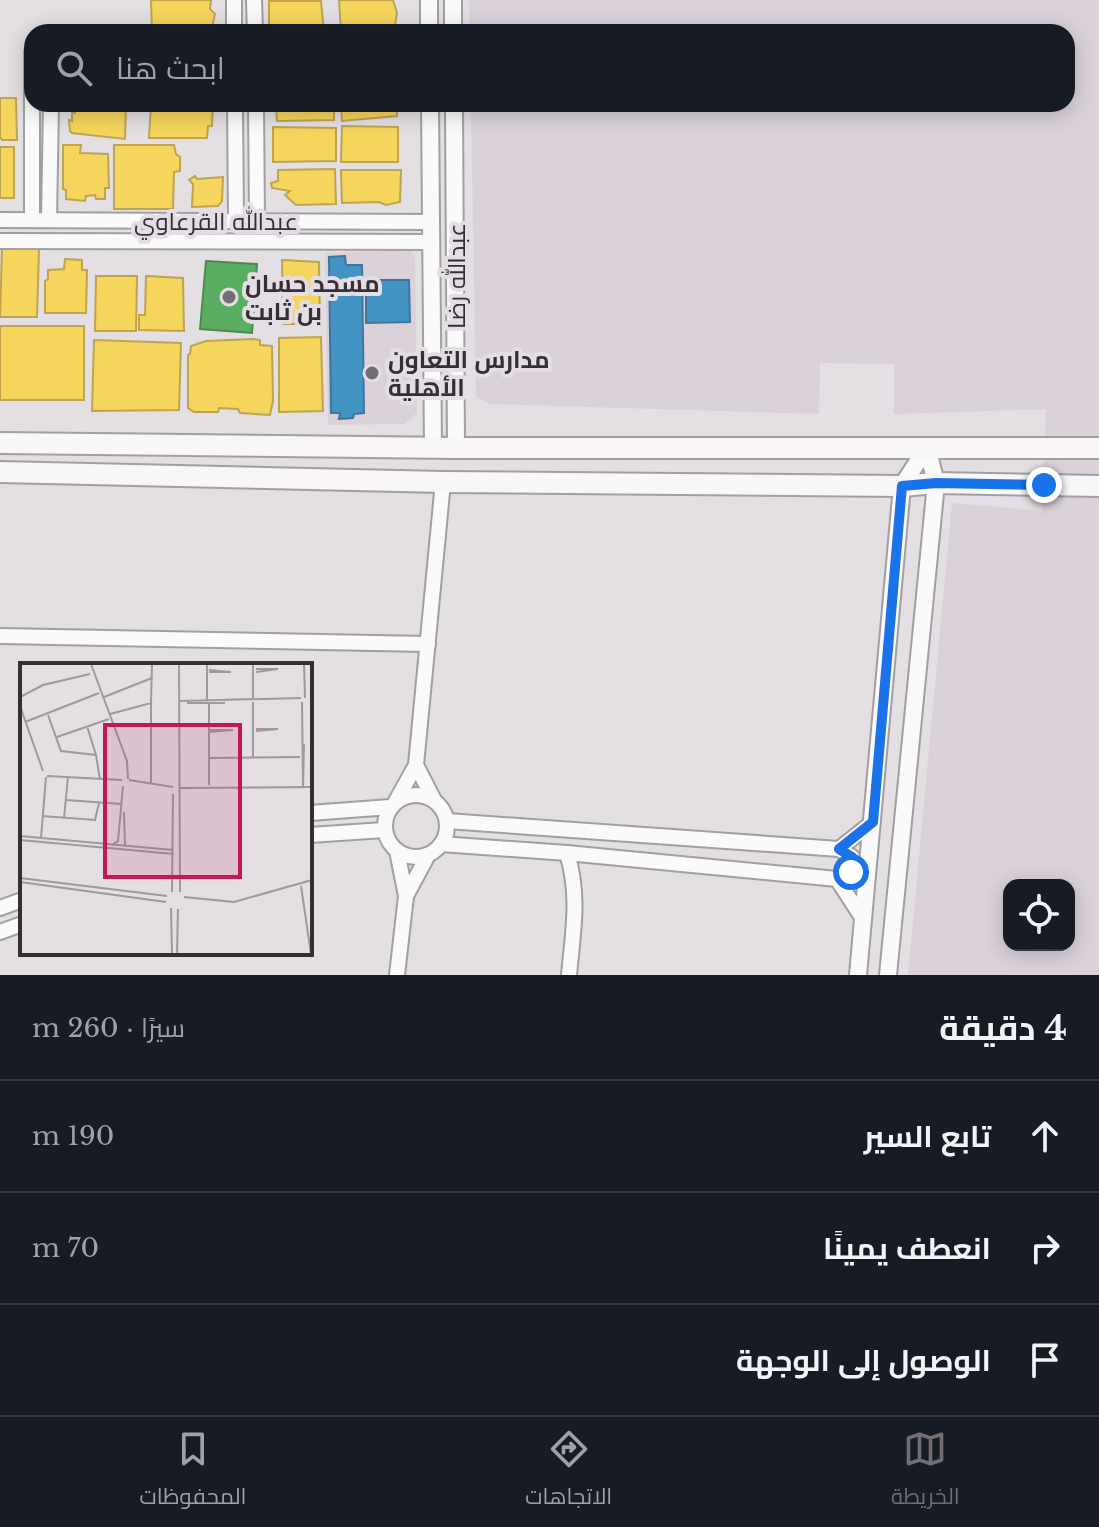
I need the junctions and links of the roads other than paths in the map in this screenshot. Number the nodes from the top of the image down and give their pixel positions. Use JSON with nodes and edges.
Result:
{"nodes":[{"id":1,"x":234,"y":0,"type":"edge"},
{"id":2,"x":254,"y":0,"type":"edge"},
{"id":3,"x":429,"y":0,"type":"edge"},
{"id":4,"x":453,"y":0,"type":"edge"},
{"id":5,"x":234,"y":24,"type":"edge"},
{"id":6,"x":255,"y":24,"type":"edge"},
{"id":7,"x":429,"y":24,"type":"edge"},
{"id":8,"x":453,"y":24,"type":"edge"},
{"id":9,"x":32,"y":112,"type":"edge"},
{"id":10,"x":51,"y":112,"type":"edge"},
{"id":11,"x":235,"y":112,"type":"edge"},
{"id":12,"x":256,"y":112,"type":"edge"},
{"id":13,"x":430,"y":112,"type":"edge"},
{"id":14,"x":454,"y":112,"type":"edge"},
{"id":15,"x":455,"y":197,"type":"junction"},
{"id":16,"x":432,"y":199,"type":"junction"},
{"id":17,"x":0,"y":220,"type":"edge"},
{"id":18,"x":32,"y":220,"type":"junction"},
{"id":19,"x":49,"y":220,"type":"junction"},
{"id":20,"x":236,"y":222,"type":"junction"},
{"id":21,"x":257,"y":222,"type":"junction"},
{"id":22,"x":432,"y":222,"type":"junction"},
{"id":23,"x":0,"y":241,"type":"edge"},
{"id":24,"x":431,"y":242,"type":"junction"},
{"id":25,"x":0,"y":443,"type":"edge"},
{"id":26,"x":433,"y":447,"type":"junction"},
{"id":27,"x":927,"y":447,"type":"junction"},
{"id":28,"x":456,"y":448,"type":"junction"},
{"id":29,"x":1099,"y":448,"type":"edge"},
{"id":30,"x":0,"y":472,"type":"edge"},
{"id":31,"x":443,"y":482,"type":"junction"},
{"id":32,"x":936,"y":483,"type":"junction"},
{"id":33,"x":902,"y":486,"type":"junction"},
{"id":34,"x":1099,"y":486,"type":"edge"},
{"id":35,"x":0,"y":636,"type":"edge"},
{"id":36,"x":428,"y":644,"type":"junction"},
{"id":37,"x":416,"y":765,"type":"junction"},
{"id":38,"x":434,"y":800,"type":"junction"},
{"id":39,"x":393,"y":804,"type":"junction"},
{"id":40,"x":312,"y":813,"type":"edge"},
{"id":41,"x":447,"y":821,"type":"junction"},
{"id":42,"x":873,"y":822,"type":"junction"},
{"id":43,"x":384,"y":830,"type":"junction"},
{"id":44,"x":312,"y":835,"type":"edge"},
{"id":45,"x":441,"y":844,"type":"junction"},
{"id":46,"x":839,"y":849,"type":"junction"},
{"id":47,"x":397,"y":851,"type":"junction"},
{"id":48,"x":567,"y":853,"type":"junction"},
{"id":49,"x":428,"y":855,"type":"junction"},
{"id":50,"x":837,"y":879,"type":"junction"},
{"id":51,"x":406,"y":896,"type":"junction"},
{"id":52,"x":20,"y":901,"type":"edge"},
{"id":53,"x":0,"y":908,"type":"edge"},
{"id":54,"x":863,"y":919,"type":"junction"},
{"id":55,"x":20,"y":925,"type":"edge"},
{"id":56,"x":0,"y":932,"type":"edge"},
{"id":57,"x":397,"y":975,"type":"edge"},
{"id":58,"x":569,"y":975,"type":"edge"},
{"id":59,"x":858,"y":975,"type":"edge"},
{"id":60,"x":888,"y":975,"type":"edge"}],
"edges":[{"from":1,"to":5,"type":"street"},
{"from":2,"to":6,"type":"street"},
{"from":3,"to":7,"type":"street"},
{"from":4,"to":8,"type":"street"},
{"from":9,"to":18,"type":"street"},
{"from":10,"to":19,"type":"street"},
{"from":11,"to":20,"type":"street"},
{"from":12,"to":21,"type":"street"},
{"from":13,"to":16,"type":"street","name":"عبدالله رضا"},
{"from":14,"to":15,"type":"street","name":"عبدالله رضا"},
{"from":15,"to":16,"type":"street"},
{"from":15,"to":28,"type":"street","name":"عبدالله رضا"},
{"from":16,"to":22,"type":"street","name":"عبدالله رضا"},
{"from":17,"to":18,"type":"street","name":"عبدالله القرعاوي"},
{"from":18,"to":19,"type":"street","name":"عبدالله القرعاوي"},
{"from":19,"to":20,"type":"street","name":"عبدالله القرعاوي"},
{"from":20,"to":21,"type":"street","name":"عبدالله القرعاوي"},
{"from":21,"to":22,"type":"street","name":"عبدالله القرعاوي"},
{"from":22,"to":24,"type":"street","name":"عبدالله رضا"},
{"from":23,"to":24,"type":"street","name":"عبدالله القرعاوي"},
{"from":24,"to":26,"type":"street","name":"عبدالله رضا"},
{"from":25,"to":26,"type":"main road"},
{"from":26,"to":28,"type":"main road"},
{"from":27,"to":28,"type":"main road"},
{"from":27,"to":29,"type":"main road"},
{"from":27,"to":32,"type":"street"},
{"from":27,"to":33,"type":"street"},
{"from":30,"to":31,"type":"main road"},
{"from":31,"to":33,"type":"main road"},
{"from":31,"to":36,"type":"street"},
{"from":32,"to":33,"type":"main road"},
{"from":32,"to":34,"type":"main road"},
{"from":32,"to":60,"type":"street"},
{"from":33,"to":42,"type":"street"},
{"from":35,"to":36,"type":"street"},
{"from":36,"to":37,"type":"street"},
{"from":37,"to":38,"type":"street"},
{"from":37,"to":39,"type":"street"},
{"from":38,"to":39,"type":"street"},
{"from":38,"to":41,"type":"street"},
{"from":39,"to":40,"type":"street"},
{"from":39,"to":43,"type":"street"},
{"from":41,"to":45,"type":"street"},
{"from":41,"to":46,"type":"street"},
{"from":42,"to":46,"type":"street"},
{"from":42,"to":54,"type":"street"},
{"from":43,"to":44,"type":"street"},
{"from":43,"to":47,"type":"street"},
{"from":45,"to":48,"type":"street"},
{"from":45,"to":49,"type":"street"},
{"from":46,"to":50,"type":"street"},
{"from":47,"to":49,"type":"street"},
{"from":47,"to":51,"type":"street"},
{"from":48,"to":50,"type":"street"},
{"from":48,"to":58,"type":"street"},
{"from":49,"to":51,"type":"street"},
{"from":50,"to":54,"type":"street"},
{"from":51,"to":57,"type":"street"},
{"from":52,"to":53,"type":"street"},
{"from":54,"to":59,"type":"street"},
{"from":55,"to":56,"type":"street"}]}
